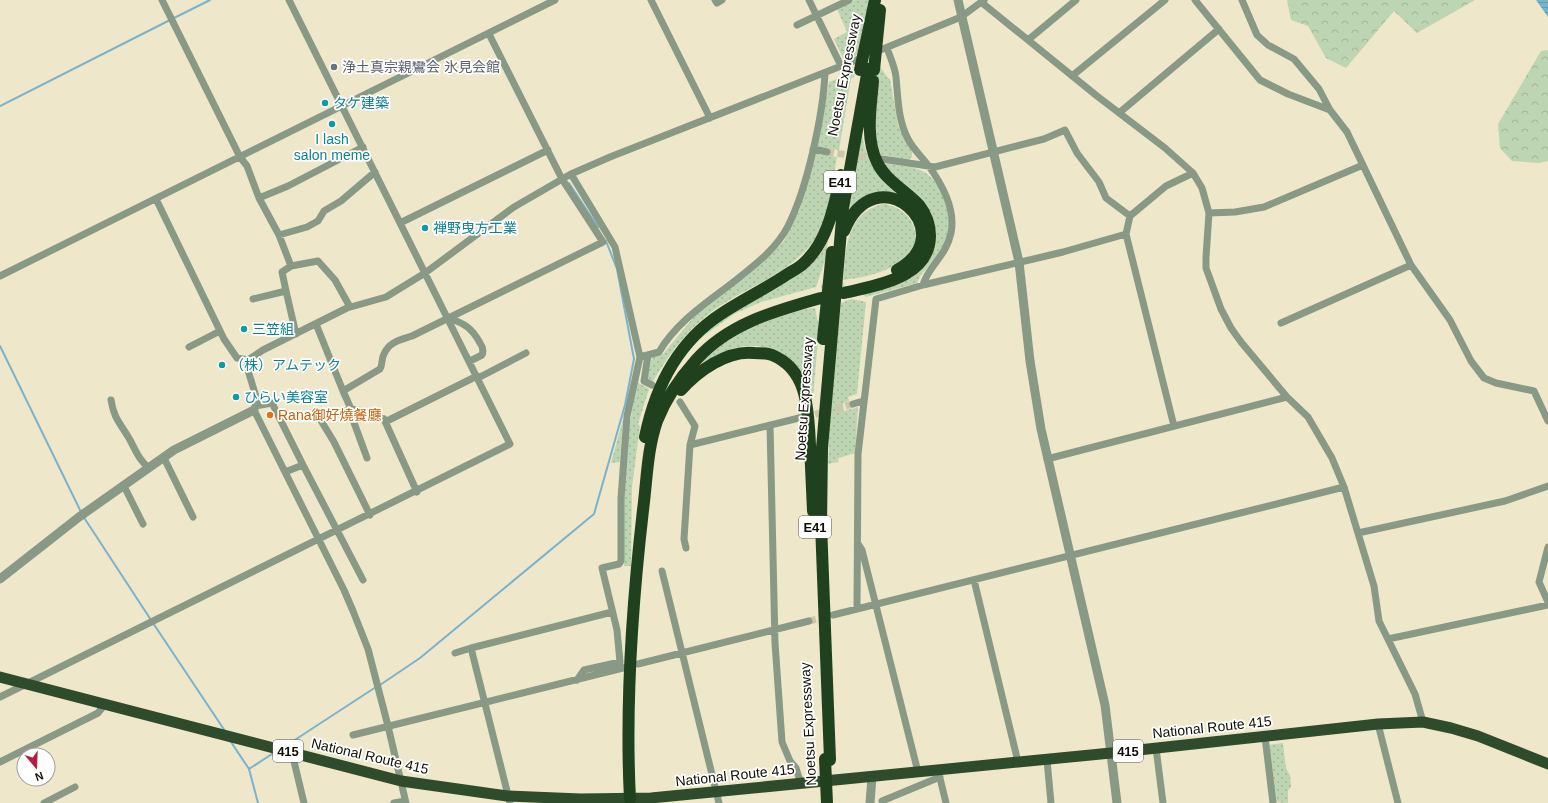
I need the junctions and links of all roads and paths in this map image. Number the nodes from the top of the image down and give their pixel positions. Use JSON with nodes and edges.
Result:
{"nodes":[{"id":1,"x":162,"y":0,"type":"edge"},
{"id":2,"x":289,"y":0,"type":"edge"},
{"id":3,"x":555,"y":0,"type":"edge"},
{"id":4,"x":652,"y":0,"type":"edge"},
{"id":5,"x":715,"y":0,"type":"edge"},
{"id":6,"x":722,"y":0,"type":"edge"},
{"id":7,"x":809,"y":0,"type":"edge"},
{"id":8,"x":849,"y":0,"type":"edge"},
{"id":9,"x":879,"y":0,"type":"edge"},
{"id":10,"x":958,"y":0,"type":"edge"},
{"id":11,"x":1076,"y":0,"type":"edge"},
{"id":12,"x":1165,"y":0,"type":"edge"},
{"id":13,"x":1195,"y":0,"type":"edge"},
{"id":14,"x":1242,"y":0,"type":"edge"},
{"id":15,"x":982,"y":1,"type":"edge"},
{"id":16,"x":817,"y":15,"type":"junction"},
{"id":17,"x":962,"y":18,"type":"junction"},
{"id":18,"x":797,"y":25,"type":"dead end"},
{"id":19,"x":1219,"y":30,"type":"junction"},
{"id":20,"x":489,"y":34,"type":"junction"},
{"id":21,"x":1028,"y":40,"type":"junction"},
{"id":22,"x":887,"y":48,"type":"junction"},
{"id":23,"x":841,"y":66,"type":"junction"},
{"id":24,"x":867,"y":70,"type":"junction"},
{"id":25,"x":825,"y":73,"type":"junction"},
{"id":26,"x":1072,"y":76,"type":"junction"},
{"id":27,"x":343,"y":106,"type":"junction"},
{"id":28,"x":1330,"y":110,"type":"junction"},
{"id":29,"x":1119,"y":112,"type":"junction"},
{"id":30,"x":710,"y":118,"type":"junction"},
{"id":31,"x":363,"y":147,"type":"junction"},
{"id":32,"x":813,"y":149,"type":"junction"},
{"id":33,"x":548,"y":150,"type":"junction"},
{"id":34,"x":827,"y":152,"type":"tunnel mouth"},
{"id":35,"x":993,"y":152,"type":"junction"},
{"id":36,"x":240,"y":157,"type":"junction"},
{"id":37,"x":882,"y":159,"type":"tunnel mouth"},
{"id":38,"x":1363,"y":165,"type":"junction"},
{"id":39,"x":929,"y":166,"type":"junction"},
{"id":40,"x":375,"y":172,"type":"junction"},
{"id":41,"x":1193,"y":173,"type":"junction"},
{"id":42,"x":571,"y":174,"type":"junction"},
{"id":43,"x":841,"y":175,"type":"junction"},
{"id":44,"x":562,"y":179,"type":"junction"},
{"id":45,"x":258,"y":198,"type":"junction"},
{"id":46,"x":156,"y":199,"type":"junction"},
{"id":47,"x":1209,"y":213,"type":"junction"},
{"id":48,"x":1130,"y":216,"type":"junction"},
{"id":49,"x":400,"y":223,"type":"junction"},
{"id":50,"x":1126,"y":234,"type":"junction"},
{"id":51,"x":279,"y":235,"type":"junction"},
{"id":52,"x":840,"y":246,"type":"junction"},
{"id":53,"x":1019,"y":262,"type":"junction"},
{"id":54,"x":1412,"y":265,"type":"junction"},
{"id":55,"x":291,"y":266,"type":"junction"},
{"id":56,"x":425,"y":273,"type":"junction"},
{"id":57,"x":0,"y":276,"type":"edge"},
{"id":58,"x":923,"y":285,"type":"junction"},
{"id":59,"x":286,"y":291,"type":"junction"},
{"id":60,"x":832,"y":292,"type":"junction"},
{"id":61,"x":253,"y":299,"type":"dead end"},
{"id":62,"x":350,"y":307,"type":"junction"},
{"id":63,"x":448,"y":318,"type":"junction"},
{"id":64,"x":1281,"y":323,"type":"dead end"},
{"id":65,"x":316,"y":324,"type":"junction"},
{"id":66,"x":220,"y":331,"type":"junction"},
{"id":67,"x":296,"y":334,"type":"junction"},
{"id":68,"x":189,"y":347,"type":"dead end"},
{"id":69,"x":526,"y":353,"type":"dead end"},
{"id":70,"x":648,"y":355,"type":"junction"},
{"id":71,"x":640,"y":357,"type":"junction"},
{"id":72,"x":248,"y":360,"type":"junction"},
{"id":73,"x":470,"y":361,"type":"junction"},
{"id":74,"x":477,"y":377,"type":"junction"},
{"id":75,"x":652,"y":385,"type":"dead end"},
{"id":76,"x":343,"y":390,"type":"junction"},
{"id":77,"x":1287,"y":397,"type":"junction"},
{"id":78,"x":111,"y":400,"type":"dead end"},
{"id":79,"x":863,"y":401,"type":"junction"},
{"id":80,"x":680,"y":402,"type":"dead end"},
{"id":81,"x":853,"y":404,"type":"tunnel mouth"},
{"id":82,"x":254,"y":408,"type":"junction"},
{"id":83,"x":350,"y":409,"type":"junction"},
{"id":84,"x":803,"y":417,"type":"tunnel mouth"},
{"id":85,"x":384,"y":419,"type":"junction"},
{"id":86,"x":1548,"y":421,"type":"edge"},
{"id":87,"x":770,"y":425,"type":"junction"},
{"id":88,"x":1174,"y":426,"type":"junction"},
{"id":89,"x":648,"y":443,"type":"junction"},
{"id":90,"x":690,"y":445,"type":"junction"},
{"id":91,"x":164,"y":458,"type":"junction"},
{"id":92,"x":367,"y":458,"type":"dead end"},
{"id":93,"x":1047,"y":459,"type":"junction"},
{"id":94,"x":303,"y":464,"type":"junction"},
{"id":95,"x":149,"y":468,"type":"junction"},
{"id":96,"x":285,"y":472,"type":"junction"},
{"id":97,"x":124,"y":486,"type":"junction"},
{"id":98,"x":1548,"y":486,"type":"edge"},
{"id":99,"x":1344,"y":487,"type":"junction"},
{"id":100,"x":417,"y":492,"type":"junction"},
{"id":101,"x":370,"y":515,"type":"junction"},
{"id":102,"x":194,"y":517,"type":"dead end"},
{"id":103,"x":143,"y":524,"type":"dead end"},
{"id":104,"x":814,"y":524,"type":"junction"},
{"id":105,"x":337,"y":532,"type":"junction"},
{"id":106,"x":1358,"y":533,"type":"junction"},
{"id":107,"x":319,"y":540,"type":"junction"},
{"id":108,"x":857,"y":543,"type":"junction"},
{"id":109,"x":1548,"y":547,"type":"edge"},
{"id":110,"x":686,"y":548,"type":"dead end"},
{"id":111,"x":1071,"y":556,"type":"junction"},
{"id":112,"x":662,"y":572,"type":"dead end"},
{"id":113,"x":0,"y":579,"type":"edge"},
{"id":114,"x":363,"y":580,"type":"dead end"},
{"id":115,"x":974,"y":580,"type":"junction"},
{"id":116,"x":1548,"y":603,"type":"edge"},
{"id":117,"x":876,"y":604,"type":"junction"},
{"id":118,"x":857,"y":609,"type":"junction"},
{"id":119,"x":612,"y":612,"type":"junction"},
{"id":120,"x":833,"y":615,"type":"tunnel mouth"},
{"id":121,"x":809,"y":622,"type":"tunnel mouth"},
{"id":122,"x":776,"y":630,"type":"junction"},
{"id":123,"x":1388,"y":639,"type":"junction"},
{"id":124,"x":471,"y":648,"type":"junction"},
{"id":125,"x":455,"y":653,"type":"dead end"},
{"id":126,"x":681,"y":653,"type":"junction"},
{"id":127,"x":638,"y":664,"type":"dead end"},
{"id":128,"x":627,"y":667,"type":"dead end"},
{"id":129,"x":0,"y":677,"type":"edge"},
{"id":130,"x":577,"y":680,"type":"junction"},
{"id":131,"x":27,"y":684,"type":"junction"},
{"id":132,"x":0,"y":698,"type":"edge"},
{"id":133,"x":484,"y":703,"type":"junction"},
{"id":134,"x":105,"y":704,"type":"junction"},
{"id":135,"x":1423,"y":722,"type":"junction"},
{"id":136,"x":1378,"y":724,"type":"junction"},
{"id":137,"x":388,"y":726,"type":"junction"},
{"id":138,"x":353,"y":735,"type":"dead end"},
{"id":139,"x":1265,"y":737,"type":"junction"},
{"id":140,"x":1156,"y":748,"type":"junction"},
{"id":141,"x":292,"y":753,"type":"junction"},
{"id":142,"x":1111,"y":753,"type":"junction"},
{"id":143,"x":828,"y":760,"type":"junction"},
{"id":144,"x":1047,"y":760,"type":"junction"},
{"id":145,"x":0,"y":762,"type":"edge"},
{"id":146,"x":1018,"y":762,"type":"junction"},
{"id":147,"x":1548,"y":764,"type":"edge"},
{"id":148,"x":918,"y":772,"type":"junction"},
{"id":149,"x":939,"y":774,"type":"junction"},
{"id":150,"x":872,"y":777,"type":"junction"},
{"id":151,"x":402,"y":781,"type":"junction"},
{"id":152,"x":801,"y":784,"type":"junction"},
{"id":153,"x":75,"y":787,"type":"dead end"},
{"id":154,"x":717,"y":798,"type":"edge"},
{"id":155,"x":509,"y":799,"type":"edge"},
{"id":156,"x":630,"y":801,"type":"edge"},
{"id":157,"x":405,"y":802,"type":"edge"},
{"id":158,"x":881,"y":802,"type":"edge"},
{"id":159,"x":44,"y":803,"type":"edge"},
{"id":160,"x":304,"y":803,"type":"edge"},
{"id":161,"x":394,"y":803,"type":"edge"},
{"id":162,"x":827,"y":803,"type":"edge"},
{"id":163,"x":832,"y":803,"type":"edge"},
{"id":164,"x":870,"y":803,"type":"edge"},
{"id":165,"x":946,"y":803,"type":"edge"},
{"id":166,"x":1051,"y":803,"type":"edge"},
{"id":167,"x":1117,"y":803,"type":"edge"},
{"id":168,"x":1163,"y":803,"type":"edge"},
{"id":169,"x":1273,"y":803,"type":"edge"},
{"id":170,"x":1398,"y":803,"type":"edge"}],
"edges":[{"from":1,"to":36,"type":"street"},
{"from":2,"to":27,"type":"street"},
{"from":3,"to":20,"type":"street"},
{"from":4,"to":30,"type":"street"},
{"from":5,"to":6,"type":"street"},
{"from":7,"to":16,"type":"street"},
{"from":8,"to":16,"type":"street"},
{"from":9,"to":24,"type":"highway","name":"Noetsu Expressway","number":"E41","bridge":true},
{"from":10,"to":17,"type":"street"},
{"from":11,"to":21,"type":"street"},
{"from":12,"to":26,"type":"street"},
{"from":13,"to":19,"type":"street"},
{"from":14,"to":28,"type":"street"},
{"from":15,"to":17,"type":"street"},
{"from":15,"to":21,"type":"street"},
{"from":16,"to":18,"type":"street"},
{"from":16,"to":23,"type":"street"},
{"from":17,"to":22,"type":"street"},
{"from":17,"to":35,"type":"street"},
{"from":19,"to":28,"type":"street"},
{"from":19,"to":29,"type":"street"},
{"from":20,"to":27,"type":"street"},
{"from":20,"to":33,"type":"street"},
{"from":21,"to":26,"type":"street"},
{"from":22,"to":23,"type":"street"},
{"from":22,"to":39,"type":"street"},
{"from":23,"to":25,"type":"street"},
{"from":24,"to":43,"type":"highway","name":"Noetsu Expressway","number":"E41"},
{"from":24,"to":52,"type":"highway","name":"Noetsu Expressway","number":"E41"},
{"from":24,"to":60,"type":"highway"},
{"from":25,"to":30,"type":"street"},
{"from":25,"to":32,"type":"street"},
{"from":26,"to":29,"type":"street"},
{"from":27,"to":31,"type":"street"},
{"from":27,"to":36,"type":"street"},
{"from":28,"to":38,"type":"street"},
{"from":29,"to":41,"type":"street"},
{"from":30,"to":42,"type":"street"},
{"from":31,"to":40,"type":"street"},
{"from":31,"to":45,"type":"street"},
{"from":32,"to":34,"type":"street"},
{"from":32,"to":70,"type":"street"},
{"from":33,"to":44,"type":"street"},
{"from":33,"to":49,"type":"street"},
{"from":35,"to":39,"type":"street"},
{"from":35,"to":48,"type":"street"},
{"from":35,"to":53,"type":"street"},
{"from":36,"to":45,"type":"street"},
{"from":36,"to":46,"type":"street"},
{"from":37,"to":39,"type":"street"},
{"from":38,"to":47,"type":"street"},
{"from":38,"to":54,"type":"street"},
{"from":39,"to":58,"type":"street"},
{"from":40,"to":49,"type":"street"},
{"from":40,"to":51,"type":"street"},
{"from":41,"to":47,"type":"street"},
{"from":41,"to":48,"type":"street"},
{"from":42,"to":44,"type":"street"},
{"from":42,"to":71,"type":"street"},
{"from":43,"to":60,"type":"highway","name":"Noetsu Expressway","number":"E41"},
{"from":43,"to":89,"type":"highway"},
{"from":44,"to":56,"type":"street"},
{"from":44,"to":63,"type":"street"},
{"from":45,"to":51,"type":"street"},
{"from":46,"to":57,"type":"street"},
{"from":46,"to":66,"type":"street"},
{"from":47,"to":77,"type":"street"},
{"from":48,"to":50,"type":"street"},
{"from":49,"to":56,"type":"street"},
{"from":50,"to":53,"type":"street"},
{"from":50,"to":88,"type":"street"},
{"from":51,"to":55,"type":"street"},
{"from":52,"to":60,"type":"highway","name":"Noetsu Expressway","number":"E41"},
{"from":52,"to":60,"type":"highway"},
{"from":53,"to":58,"type":"street"},
{"from":53,"to":93,"type":"street"},
{"from":54,"to":64,"type":"street"},
{"from":54,"to":86,"type":"street"},
{"from":55,"to":59,"type":"street"},
{"from":55,"to":62,"type":"street"},
{"from":56,"to":62,"type":"street"},
{"from":56,"to":63,"type":"street"},
{"from":58,"to":79,"type":"street"},
{"from":59,"to":61,"type":"street"},
{"from":59,"to":67,"type":"street"},
{"from":60,"to":89,"type":"highway"},
{"from":60,"to":104,"type":"highway","name":"Noetsu Expressway","number":"E41"},
{"from":60,"to":143,"type":"highway","name":"Noetsu Expressway","number":"E41"},
{"from":62,"to":65,"type":"street"},
{"from":63,"to":73,"type":"street"},
{"from":63,"to":73,"type":"street"},
{"from":63,"to":76,"type":"street"},
{"from":65,"to":67,"type":"street"},
{"from":65,"to":76,"type":"street"},
{"from":66,"to":68,"type":"street"},
{"from":66,"to":72,"type":"street"},
{"from":67,"to":72,"type":"street"},
{"from":69,"to":74,"type":"street"},
{"from":70,"to":71,"type":"street"},
{"from":70,"to":75,"type":"street"},
{"from":71,"to":119,"type":"street"},
{"from":72,"to":82,"type":"street"},
{"from":73,"to":74,"type":"street"},
{"from":74,"to":85,"type":"street"},
{"from":74,"to":100,"type":"street"},
{"from":76,"to":83,"type":"street"},
{"from":77,"to":88,"type":"street"},
{"from":77,"to":99,"type":"street"},
{"from":78,"to":95,"type":"street"},
{"from":79,"to":81,"type":"street"},
{"from":79,"to":108,"type":"street"},
{"from":80,"to":90,"type":"street"},
{"from":82,"to":91,"type":"street"},
{"from":82,"to":94,"type":"street"},
{"from":82,"to":96,"type":"street"},
{"from":83,"to":85,"type":"street"},
{"from":83,"to":92,"type":"street"},
{"from":83,"to":101,"type":"street"},
{"from":84,"to":87,"type":"street"},
{"from":85,"to":100,"type":"street"},
{"from":87,"to":90,"type":"street"},
{"from":87,"to":122,"type":"street"},
{"from":88,"to":93,"type":"street"},
{"from":89,"to":104,"type":"highway"},
{"from":89,"to":156,"type":"highway"},
{"from":90,"to":110,"type":"street"},
{"from":91,"to":95,"type":"street"},
{"from":91,"to":102,"type":"street"},
{"from":93,"to":111,"type":"street"},
{"from":94,"to":96,"type":"street"},
{"from":94,"to":105,"type":"street"},
{"from":95,"to":97,"type":"street"},
{"from":96,"to":107,"type":"street"},
{"from":97,"to":103,"type":"street"},
{"from":97,"to":113,"type":"street"},
{"from":98,"to":106,"type":"street"},
{"from":99,"to":106,"type":"street"},
{"from":99,"to":111,"type":"street"},
{"from":100,"to":101,"type":"street"},
{"from":101,"to":105,"type":"street"},
{"from":104,"to":143,"type":"highway","name":"Noetsu Expressway","number":"E41"},
{"from":105,"to":107,"type":"street"},
{"from":105,"to":114,"type":"street"},
{"from":106,"to":123,"type":"street"},
{"from":107,"to":131,"type":"street"},
{"from":107,"to":137,"type":"street"},
{"from":108,"to":117,"type":"street"},
{"from":108,"to":118,"type":"street"},
{"from":109,"to":116,"type":"street"},
{"from":111,"to":115,"type":"street"},
{"from":111,"to":142,"type":"street"},
{"from":112,"to":126,"type":"street"},
{"from":115,"to":117,"type":"street"},
{"from":115,"to":146,"type":"street"},
{"from":116,"to":123,"type":"street"},
{"from":117,"to":118,"type":"street"},
{"from":117,"to":148,"type":"street"},
{"from":118,"to":120,"type":"street"},
{"from":119,"to":124,"type":"street"},
{"from":119,"to":130,"type":"street"},
{"from":121,"to":122,"type":"street"},
{"from":122,"to":126,"type":"street"},
{"from":122,"to":152,"type":"street"},
{"from":123,"to":135,"type":"street"},
{"from":124,"to":125,"type":"street"},
{"from":124,"to":133,"type":"street"},
{"from":126,"to":127,"type":"street"},
{"from":126,"to":154,"type":"street"},
{"from":128,"to":130,"type":"street"},
{"from":129,"to":131,"type":"highway","name":"National Route 415","number":"415"},
{"from":130,"to":133,"type":"street"},
{"from":131,"to":132,"type":"street"},
{"from":131,"to":134,"type":"highway","name":"National Route 415","number":"415"},
{"from":133,"to":137,"type":"street"},
{"from":133,"to":155,"type":"street"},
{"from":134,"to":141,"type":"highway","name":"National Route 415","number":"415"},
{"from":134,"to":145,"type":"street"},
{"from":135,"to":136,"type":"highway","name":"National Route 415","number":"415"},
{"from":135,"to":147,"type":"highway","name":"National Route 415","number":"415"},
{"from":136,"to":139,"type":"highway","name":"National Route 415","number":"415"},
{"from":136,"to":170,"type":"street"},
{"from":137,"to":138,"type":"street"},
{"from":137,"to":151,"type":"street"},
{"from":139,"to":140,"type":"highway","name":"National Route 415","number":"415"},
{"from":139,"to":169,"type":"street"},
{"from":140,"to":142,"type":"highway","name":"National Route 415","number":"415"},
{"from":140,"to":168,"type":"street"},
{"from":141,"to":151,"type":"highway","name":"National Route 415","number":"415"},
{"from":141,"to":160,"type":"street"},
{"from":142,"to":144,"type":"highway","name":"National Route 415","number":"415"},
{"from":142,"to":167,"type":"street"},
{"from":143,"to":162,"type":"highway","name":"Noetsu Expressway","number":"E41","bridge":true},
{"from":143,"to":163,"type":"highway","name":"Noetsu Expressway","number":"E41"},
{"from":144,"to":146,"type":"highway","name":"National Route 415","number":"415"},
{"from":144,"to":166,"type":"street"},
{"from":146,"to":149,"type":"highway","name":"National Route 415","number":"415"},
{"from":148,"to":149,"type":"highway","name":"National Route 415","number":"415"},
{"from":148,"to":150,"type":"highway","name":"National Route 415","number":"415"},
{"from":149,"to":158,"type":"street"},
{"from":149,"to":165,"type":"street"},
{"from":150,"to":152,"type":"highway","name":"National Route 415","number":"415"},
{"from":150,"to":164,"type":"street"},
{"from":151,"to":155,"type":"highway","name":"National Route 415","number":"415"},
{"from":151,"to":157,"type":"street"},
{"from":152,"to":154,"type":"highway","name":"National Route 415","number":"415"},
{"from":153,"to":159,"type":"street"},
{"from":154,"to":156,"type":"highway","name":"National Route 415","number":"415"},
{"from":155,"to":156,"type":"highway","name":"National Route 415","number":"415"},
{"from":157,"to":161,"type":"street"}]}
